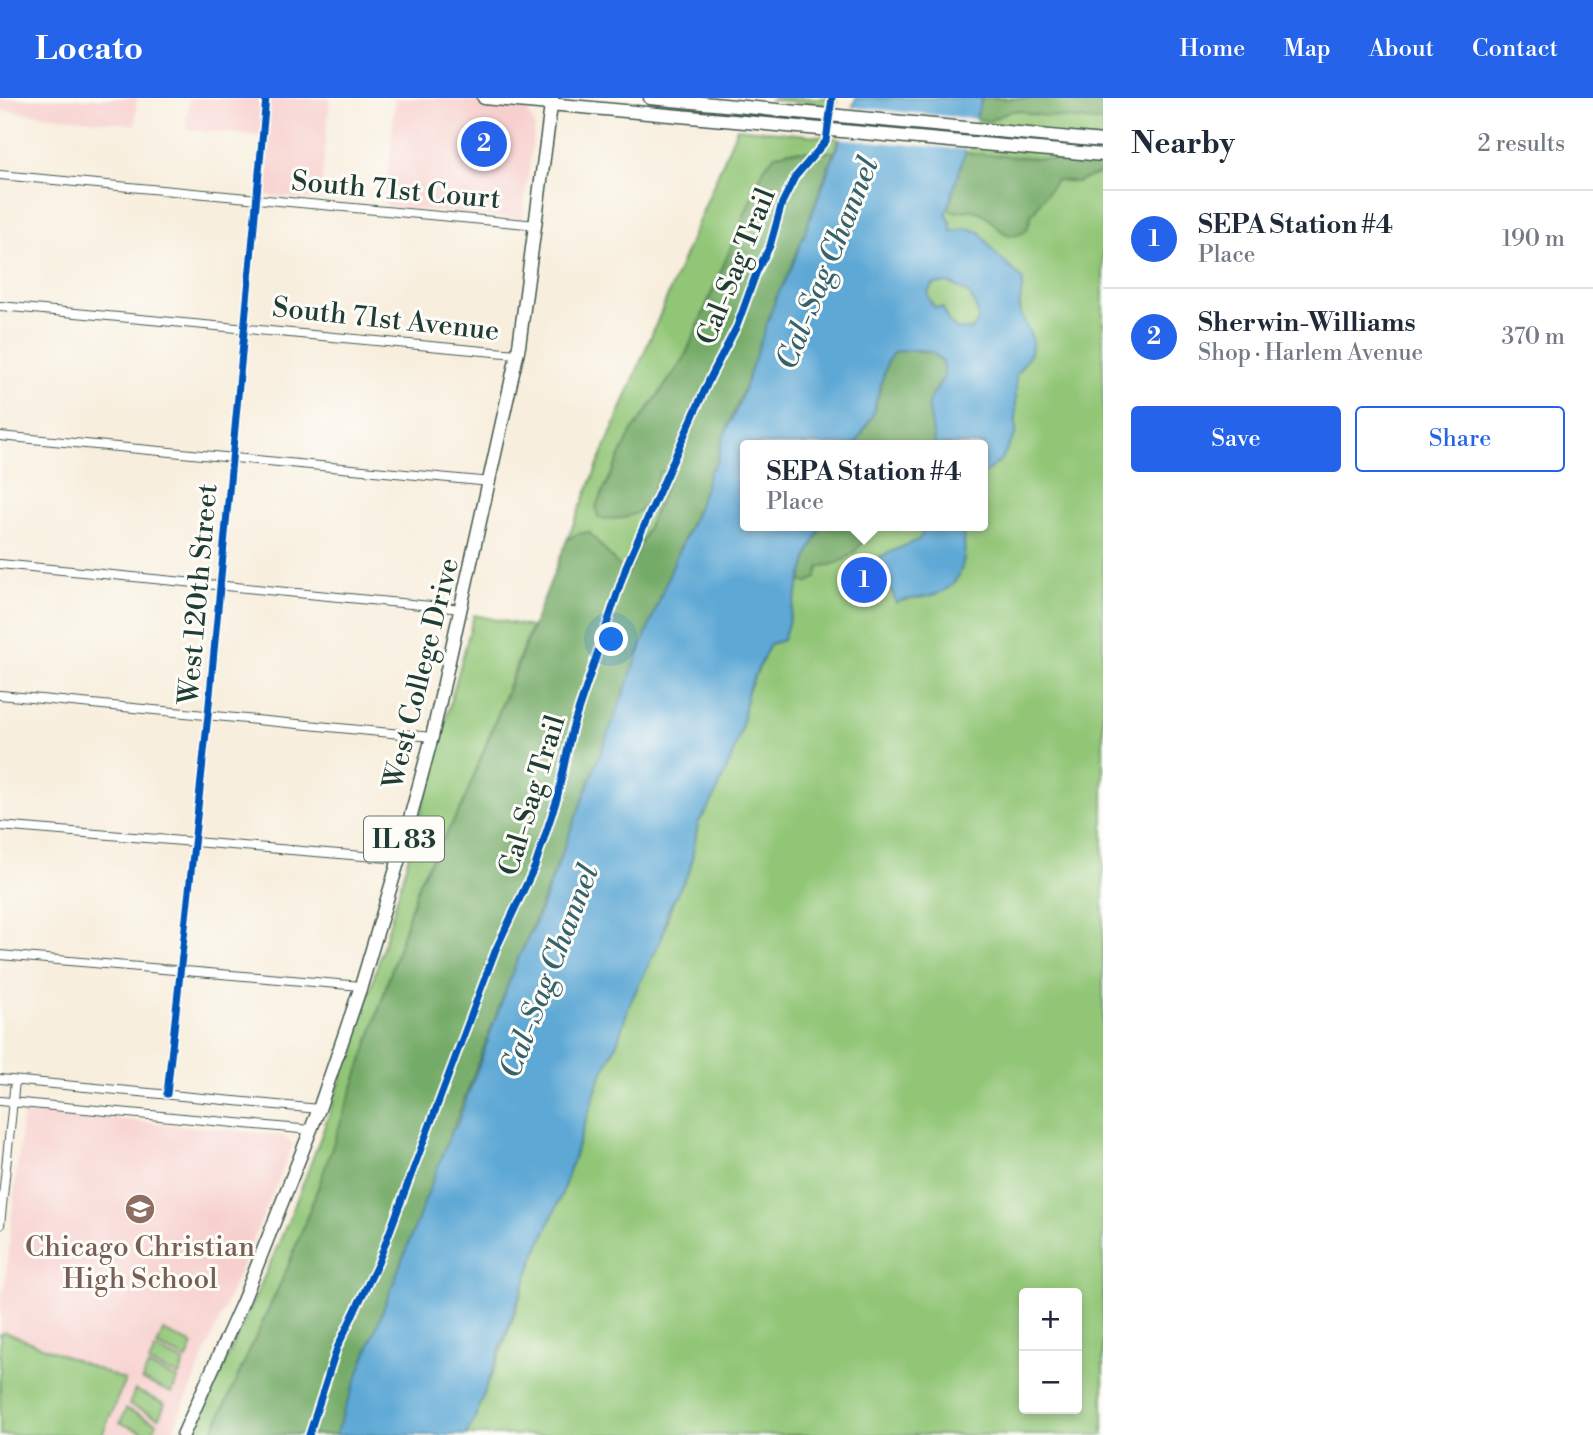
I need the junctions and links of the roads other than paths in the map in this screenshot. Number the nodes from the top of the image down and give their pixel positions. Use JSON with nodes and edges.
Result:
{"nodes":[{"id":1,"x":266,"y":98,"type":"edge"},
{"id":2,"x":484,"y":98,"type":"edge"},
{"id":3,"x":650,"y":98,"type":"edge"},
{"id":4,"x":552,"y":101,"type":"edge"},
{"id":5,"x":818,"y":121,"type":"junction"},
{"id":6,"x":998,"y":138,"type":"junction"},
{"id":7,"x":1103,"y":141,"type":"edge"},
{"id":8,"x":1103,"y":155,"type":"edge"},
{"id":9,"x":0,"y":174,"type":"edge"},
{"id":10,"x":256,"y":198,"type":"junction"},
{"id":11,"x":537,"y":225,"type":"junction"},
{"id":12,"x":0,"y":306,"type":"edge"},
{"id":13,"x":245,"y":327,"type":"junction"},
{"id":14,"x":516,"y":354,"type":"junction"},
{"id":15,"x":0,"y":436,"type":"edge"},
{"id":16,"x":230,"y":458,"type":"junction"},
{"id":17,"x":491,"y":482,"type":"junction"},
{"id":18,"x":0,"y":564,"type":"edge"},
{"id":19,"x":218,"y":588,"type":"junction"},
{"id":20,"x":462,"y":609,"type":"junction"},
{"id":21,"x":0,"y":695,"type":"edge"},
{"id":22,"x":208,"y":715,"type":"junction"},
{"id":23,"x":432,"y":737,"type":"junction"},
{"id":24,"x":0,"y":825,"type":"edge"},
{"id":25,"x":195,"y":844,"type":"junction"},
{"id":26,"x":399,"y":859,"type":"junction"},
{"id":27,"x":0,"y":955,"type":"edge"},
{"id":28,"x":182,"y":972,"type":"junction"},
{"id":29,"x":361,"y":986,"type":"junction"},
{"id":30,"x":0,"y":1079,"type":"edge"},
{"id":31,"x":15,"y":1080,"type":"junction"},
{"id":32,"x":167,"y":1094,"type":"junction"},
{"id":33,"x":0,"y":1101,"type":"edge"},
{"id":34,"x":12,"y":1102,"type":"junction"},
{"id":35,"x":319,"y":1110,"type":"junction"},
{"id":36,"x":311,"y":1130,"type":"junction"},
{"id":37,"x":0,"y":1225,"type":"edge"},
{"id":38,"x":183,"y":1435,"type":"edge"}],
"edges":[{"from":1,"to":10,"type":"street","name":"West 120th Street"},
{"from":2,"to":4,"type":"main road"},
{"from":3,"to":5,"type":"main road"},
{"from":4,"to":5,"type":"main road"},
{"from":4,"to":11,"type":"main road","name":"West College Drive","number":"IL 83"},
{"from":5,"to":6,"type":"main road"},
{"from":6,"to":7,"type":"main road"},
{"from":6,"to":8,"type":"main road"},
{"from":9,"to":10,"type":"street","name":"South 71st Court"},
{"from":10,"to":11,"type":"street","name":"South 71st Court"},
{"from":10,"to":13,"type":"street","name":"West 120th Street"},
{"from":11,"to":14,"type":"main road","name":"West College Drive","number":"IL 83"},
{"from":12,"to":13,"type":"street","name":"South 71st Avenue"},
{"from":13,"to":14,"type":"street","name":"South 71st Avenue"},
{"from":13,"to":16,"type":"street","name":"West 120th Street"},
{"from":14,"to":17,"type":"main road","name":"West College Drive","number":"IL 83"},
{"from":15,"to":16,"type":"street"},
{"from":16,"to":17,"type":"street"},
{"from":16,"to":19,"type":"street","name":"West 120th Street"},
{"from":17,"to":20,"type":"main road","name":"West College Drive","number":"IL 83"},
{"from":18,"to":19,"type":"street"},
{"from":19,"to":20,"type":"street"},
{"from":19,"to":22,"type":"street","name":"West 120th Street"},
{"from":20,"to":23,"type":"main road","name":"West College Drive","number":"IL 83"},
{"from":21,"to":22,"type":"street"},
{"from":22,"to":23,"type":"street"},
{"from":22,"to":25,"type":"street","name":"West 120th Street"},
{"from":23,"to":26,"type":"main road","name":"West College Drive","number":"IL 83"},
{"from":24,"to":25,"type":"street"},
{"from":25,"to":26,"type":"street"},
{"from":25,"to":28,"type":"street","name":"West 120th Street"},
{"from":26,"to":29,"type":"main road","name":"West College Drive","number":"IL 83"},
{"from":27,"to":28,"type":"street"},
{"from":28,"to":29,"type":"street"},
{"from":28,"to":32,"type":"street","name":"West 120th Street"},
{"from":29,"to":35,"type":"main road","name":"West College Drive","number":"IL 83"},
{"from":30,"to":31,"type":"street"},
{"from":31,"to":32,"type":"street"},
{"from":31,"to":34,"type":"street"},
{"from":32,"to":35,"type":"street"},
{"from":33,"to":34,"type":"street"},
{"from":34,"to":36,"type":"street"},
{"from":34,"to":37,"type":"street"},
{"from":35,"to":36,"type":"main road","name":"West College Drive","number":"IL 83"},
{"from":36,"to":38,"type":"main road","name":"West College Drive","number":"IL 83"}]}
